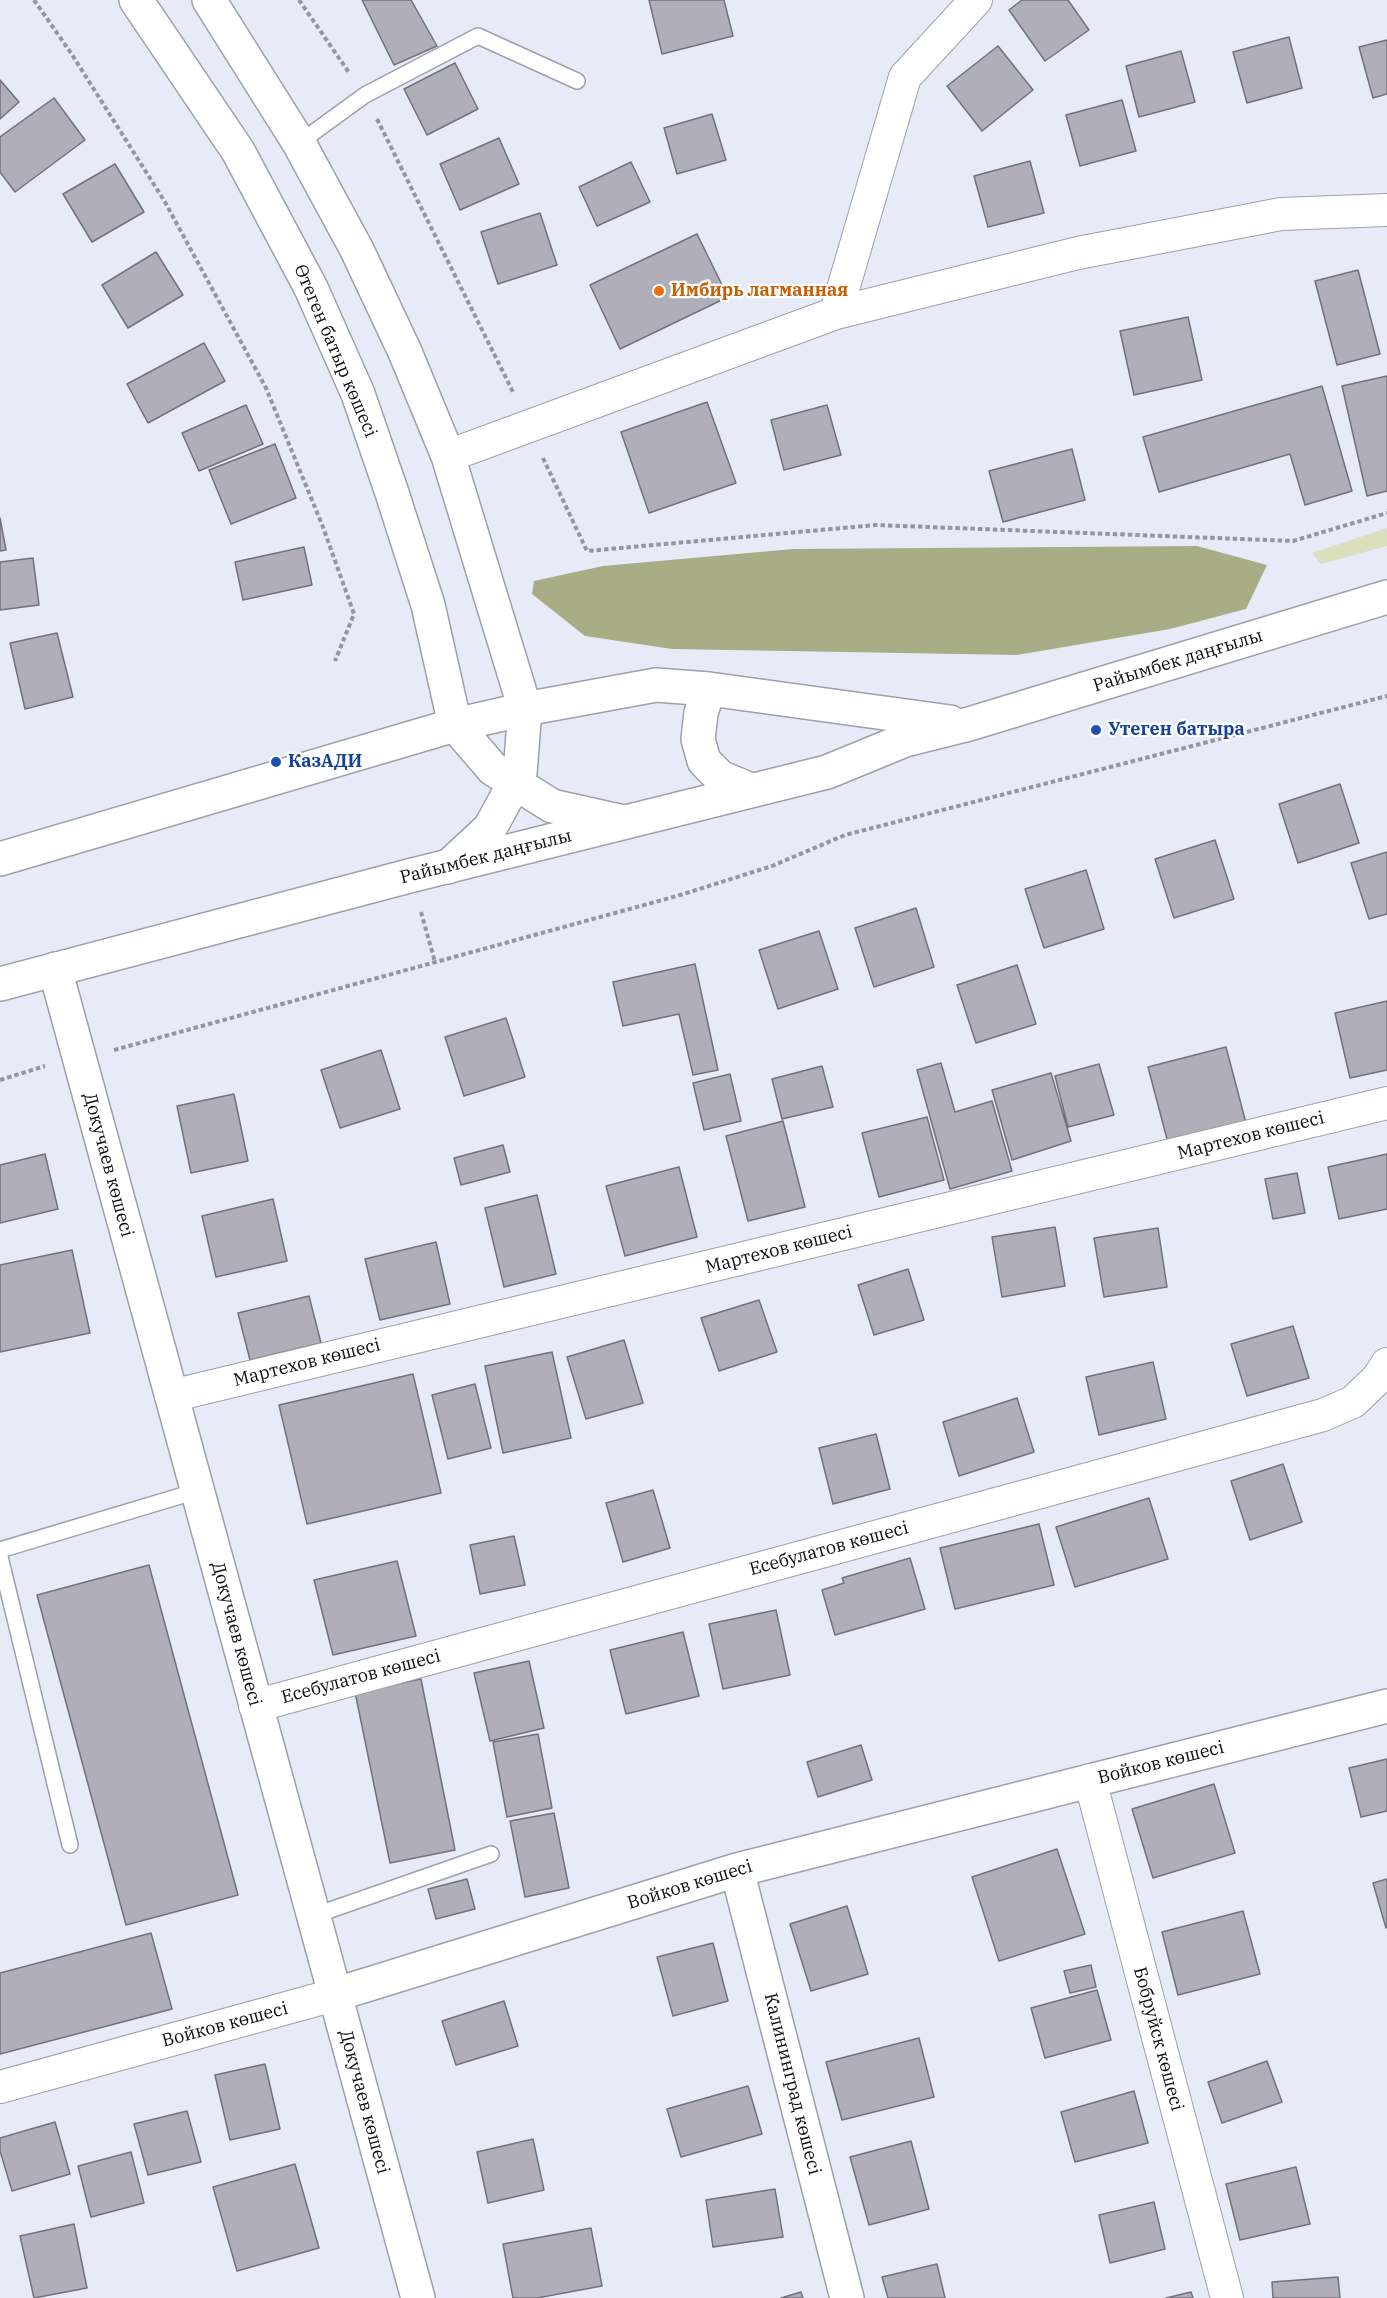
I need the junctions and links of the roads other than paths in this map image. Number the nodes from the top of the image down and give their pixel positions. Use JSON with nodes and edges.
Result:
{"nodes":[{"id":1,"x":136,"y":0,"type":"edge"},
{"id":2,"x":209,"y":0,"type":"edge"},
{"id":3,"x":976,"y":0,"type":"edge"},
{"id":4,"x":577,"y":81,"type":"dead end"},
{"id":5,"x":299,"y":143,"type":"junction"},
{"id":6,"x":1387,"y":210,"type":"edge"},
{"id":7,"x":837,"y":313,"type":"junction"},
{"id":8,"x":448,"y":456,"type":"junction"},
{"id":9,"x":1387,"y":597,"type":"edge"},
{"id":10,"x":709,"y":689,"type":"junction"},
{"id":11,"x":525,"y":709,"type":"junction"},
{"id":12,"x":969,"y":724,"type":"junction"},
{"id":13,"x":454,"y":725,"type":"junction"},
{"id":14,"x":515,"y":782,"type":"junction"},
{"id":15,"x":751,"y":790,"type":"junction"},
{"id":16,"x":624,"y":822,"type":"junction"},
{"id":17,"x":0,"y":859,"type":"edge"},
{"id":18,"x":448,"y":867,"type":"junction"},
{"id":19,"x":55,"y":969,"type":"junction"},
{"id":20,"x":0,"y":984,"type":"edge"},
{"id":21,"x":1387,"y":1103,"type":"edge"},
{"id":22,"x":1387,"y":1364,"type":"edge"},
{"id":23,"x":171,"y":1396,"type":"junction"},
{"id":24,"x":197,"y":1491,"type":"junction"},
{"id":25,"x":0,"y":1550,"type":"edge"},
{"id":26,"x":0,"y":1557,"type":"edge"},
{"id":27,"x":255,"y":1706,"type":"junction"},
{"id":28,"x":1387,"y":1706,"type":"edge"},
{"id":29,"x":1090,"y":1780,"type":"junction"},
{"id":30,"x":70,"y":1845,"type":"dead end"},
{"id":31,"x":491,"y":1854,"type":"dead end"},
{"id":32,"x":737,"y":1870,"type":"junction"},
{"id":33,"x":313,"y":1916,"type":"junction"},
{"id":34,"x":334,"y":1995,"type":"junction"},
{"id":35,"x":0,"y":2087,"type":"edge"},
{"id":36,"x":418,"y":2298,"type":"edge"},
{"id":37,"x":847,"y":2298,"type":"edge"},
{"id":38,"x":1227,"y":2298,"type":"edge"}],
"edges":[{"from":1,"to":13,"type":"main road","name":"Өтеген батыр көшесі"},
{"from":2,"to":5,"type":"main road"},
{"from":3,"to":7,"type":"street"},
{"from":4,"to":5,"type":"lane"},
{"from":5,"to":8,"type":"main road"},
{"from":6,"to":7,"type":"street"},
{"from":7,"to":8,"type":"street"},
{"from":8,"to":11,"type":"main road"},
{"from":9,"to":12,"type":"main road","name":"Райымбек даңғылы"},
{"from":10,"to":11,"type":"main road","name":"Райымбек даңғылы"},
{"from":10,"to":12,"type":"main road","name":"Райымбек даңғылы"},
{"from":10,"to":15,"type":"main road"},
{"from":11,"to":13,"type":"main road","name":"Райымбек даңғылы"},
{"from":11,"to":14,"type":"main road"},
{"from":12,"to":15,"type":"main road","name":"Райымбек даңғылы"},
{"from":13,"to":14,"type":"main road","name":"Өтеген батыр көшесі"},
{"from":13,"to":17,"type":"main road","name":"Райымбек даңғылы"},
{"from":14,"to":16,"type":"main road","name":"Өтеген батыр көшесі"},
{"from":14,"to":18,"type":"main road"},
{"from":15,"to":16,"type":"main road","name":"Райымбек даңғылы"},
{"from":16,"to":18,"type":"main road","name":"Райымбек даңғылы"},
{"from":18,"to":19,"type":"main road","name":"Райымбек даңғылы"},
{"from":19,"to":20,"type":"main road","name":"Райымбек даңғылы"},
{"from":19,"to":23,"type":"main road","name":"Докучаев көшесі"},
{"from":21,"to":23,"type":"street","name":"Мартехов көшесі"},
{"from":22,"to":27,"type":"street","name":"Есебулатов көшесі"},
{"from":23,"to":24,"type":"main road","name":"Докучаев көшесі"},
{"from":24,"to":25,"type":"lane"},
{"from":24,"to":27,"type":"main road","name":"Докучаев көшесі"},
{"from":26,"to":30,"type":"lane"},
{"from":27,"to":33,"type":"main road","name":"Докучаев көшесі"},
{"from":28,"to":29,"type":"main road","name":"Войков көшесі"},
{"from":29,"to":32,"type":"main road","name":"Войков көшесі"},
{"from":29,"to":38,"type":"street","name":"Бобруйск көшесі"},
{"from":31,"to":33,"type":"lane"},
{"from":32,"to":34,"type":"main road","name":"Войков көшесі"},
{"from":32,"to":37,"type":"main road","name":"Калининград көшесі"},
{"from":33,"to":34,"type":"main road","name":"Докучаев көшесі"},
{"from":34,"to":35,"type":"street","name":"Войков көшесі"},
{"from":34,"to":36,"type":"main road","name":"Докучаев көшесі"}]}
